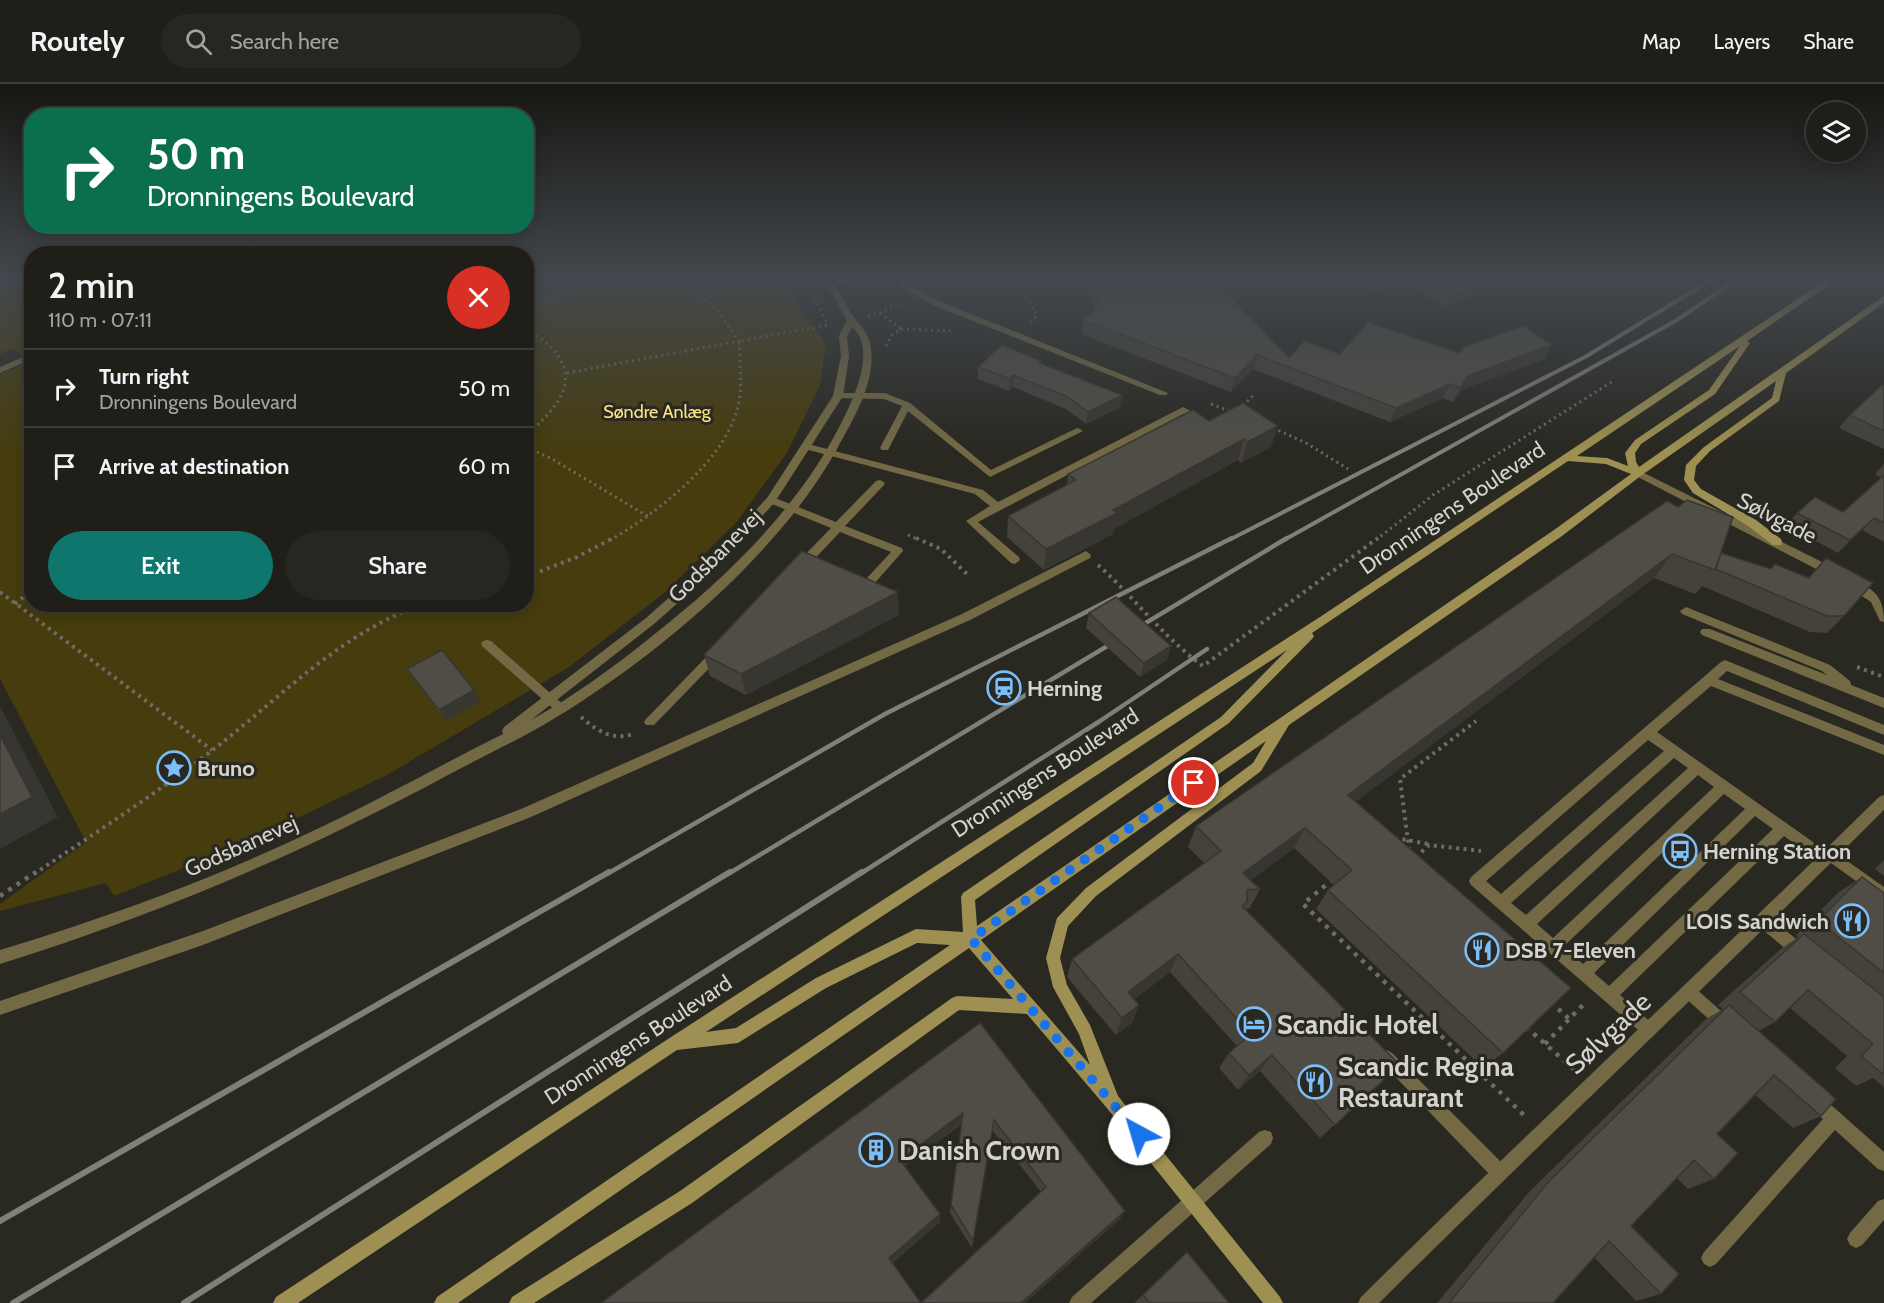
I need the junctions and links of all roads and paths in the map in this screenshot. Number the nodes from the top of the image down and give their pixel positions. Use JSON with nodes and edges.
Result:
{"nodes":[{"id":1,"x":539,"y":337,"type":"edge"},
{"id":2,"x":737,"y":337,"type":"edge"},
{"id":3,"x":757,"y":337,"type":"edge"},
{"id":4,"x":843,"y":337,"type":"edge"},
{"id":5,"x":863,"y":337,"type":"edge"},
{"id":6,"x":1022,"y":337,"type":"edge"},
{"id":7,"x":1750,"y":337,"type":"joint"},
{"id":8,"x":1832,"y":337,"type":"edge"},
{"id":9,"x":739,"y":340,"type":"junction"},
{"id":10,"x":24,"y":360,"type":"edge"},
{"id":11,"x":0,"y":370,"type":"edge"},
{"id":12,"x":567,"y":373,"type":"junction"},
{"id":13,"x":1782,"y":374,"type":"junction"},
{"id":14,"x":1613,"y":381,"type":"dead end"},
{"id":15,"x":1163,"y":393,"type":"dead end"},
{"id":16,"x":1255,"y":393,"type":"dead end"},
{"id":17,"x":838,"y":396,"type":"junction"},
{"id":18,"x":859,"y":396,"type":"junction"},
{"id":19,"x":1203,"y":401,"type":"dead end"},
{"id":20,"x":907,"y":405,"type":"junction"},
{"id":21,"x":1202,"y":420,"type":"edge"},
{"id":22,"x":1266,"y":425,"type":"edge"},
{"id":23,"x":534,"y":428,"type":"edge"},
{"id":24,"x":1078,"y":431,"type":"dead end"},
{"id":25,"x":808,"y":447,"type":"junction"},
{"id":26,"x":885,"y":448,"type":"dead end"},
{"id":27,"x":534,"y":451,"type":"edge"},
{"id":28,"x":832,"y":453,"type":"junction"},
{"id":29,"x":1568,"y":458,"type":"junction"},
{"id":30,"x":1348,"y":469,"type":"dead end"},
{"id":31,"x":1638,"y":473,"type":"junction"},
{"id":32,"x":880,"y":483,"type":"dead end"},
{"id":33,"x":771,"y":500,"type":"junction"},
{"id":34,"x":791,"y":507,"type":"junction"},
{"id":35,"x":997,"y":507,"type":"junction"},
{"id":36,"x":649,"y":517,"type":"junction"},
{"id":37,"x":839,"y":526,"type":"junction"},
{"id":38,"x":1777,"y":542,"type":"junction"},
{"id":39,"x":1086,"y":555,"type":"joint"},
{"id":40,"x":1015,"y":560,"type":"dead end"},
{"id":41,"x":534,"y":574,"type":"edge"},
{"id":42,"x":790,"y":577,"type":"edge"},
{"id":43,"x":862,"y":590,"type":"edge"},
{"id":44,"x":0,"y":592,"type":"edge"},
{"id":45,"x":1880,"y":595,"type":"edge"},
{"id":46,"x":24,"y":597,"type":"edge"},
{"id":47,"x":15,"y":604,"type":"junction"},
{"id":48,"x":24,"y":611,"type":"edge"},
{"id":49,"x":1686,"y":611,"type":"dead end"},
{"id":50,"x":26,"y":612,"type":"edge"},
{"id":51,"x":399,"y":612,"type":"edge"},
{"id":52,"x":1884,"y":618,"type":"edge"},
{"id":53,"x":1324,"y":620,"type":"junction"},
{"id":54,"x":1706,"y":632,"type":"dead end"},
{"id":55,"x":488,"y":644,"type":"dead end"},
{"id":56,"x":724,"y":645,"type":"edge"},
{"id":57,"x":1709,"y":680,"type":"junction"},
{"id":58,"x":1854,"y":691,"type":"junction"},
{"id":59,"x":548,"y":698,"type":"junction"},
{"id":60,"x":1884,"y":703,"type":"edge"},
{"id":61,"x":564,"y":707,"type":"junction"},
{"id":62,"x":1286,"y":718,"type":"junction"},
{"id":63,"x":1476,"y":721,"type":"edge"},
{"id":64,"x":650,"y":722,"type":"joint"},
{"id":65,"x":1884,"y":730,"type":"edge"},
{"id":66,"x":1648,"y":733,"type":"junction"},
{"id":67,"x":488,"y":747,"type":"junction"},
{"id":68,"x":212,"y":750,"type":"junction"},
{"id":69,"x":1884,"y":750,"type":"edge"},
{"id":70,"x":1673,"y":751,"type":"junction"},
{"id":71,"x":1697,"y":768,"type":"junction"},
{"id":72,"x":1723,"y":786,"type":"junction"},
{"id":73,"x":1884,"y":801,"type":"edge"},
{"id":74,"x":1754,"y":808,"type":"junction"},
{"id":75,"x":1783,"y":828,"type":"junction"},
{"id":76,"x":1388,"y":837,"type":"edge"},
{"id":77,"x":1407,"y":840,"type":"junction"},
{"id":78,"x":1430,"y":845,"type":"junction"},
{"id":79,"x":1486,"y":852,"type":"dead end"},
{"id":80,"x":1827,"y":856,"type":"junction"},
{"id":81,"x":1340,"y":874,"type":"edge"},
{"id":82,"x":1884,"y":895,"type":"edge"},
{"id":83,"x":0,"y":896,"type":"edge"},
{"id":84,"x":1501,"y":903,"type":"junction"},
{"id":85,"x":1763,"y":921,"type":"junction"},
{"id":86,"x":1527,"y":924,"type":"junction"},
{"id":87,"x":971,"y":939,"type":"junction"},
{"id":88,"x":1553,"y":947,"type":"junction"},
{"id":89,"x":0,"y":957,"type":"edge"},
{"id":90,"x":1810,"y":959,"type":"edge"},
{"id":91,"x":1584,"y":973,"type":"junction"},
{"id":92,"x":1605,"y":992,"type":"junction"},
{"id":93,"x":1689,"y":992,"type":"junction"},
{"id":94,"x":1549,"y":1000,"type":"edge"},
{"id":95,"x":1032,"y":1007,"type":"junction"},
{"id":96,"x":0,"y":1008,"type":"edge"},
{"id":97,"x":1569,"y":1019,"type":"junction"},
{"id":98,"x":1522,"y":1022,"type":"edge"},
{"id":99,"x":1649,"y":1029,"type":"junction"},
{"id":100,"x":1740,"y":1037,"type":"edge"},
{"id":101,"x":673,"y":1044,"type":"junction"},
{"id":102,"x":1545,"y":1044,"type":"junction"},
{"id":103,"x":1377,"y":1048,"type":"edge"},
{"id":104,"x":1590,"y":1084,"type":"junction"},
{"id":105,"x":1800,"y":1089,"type":"edge"},
{"id":106,"x":1112,"y":1101,"type":"junction"},
{"id":107,"x":1834,"y":1119,"type":"junction"},
{"id":108,"x":1541,"y":1131,"type":"junction"},
{"id":109,"x":1265,"y":1138,"type":"dead end"},
{"id":110,"x":1884,"y":1163,"type":"edge"},
{"id":111,"x":1498,"y":1172,"type":"junction"},
{"id":112,"x":1193,"y":1202,"type":"junction"},
{"id":113,"x":1884,"y":1207,"type":"edge"},
{"id":114,"x":1856,"y":1239,"type":"dead end"},
{"id":115,"x":1710,"y":1258,"type":"dead end"},
{"id":116,"x":1081,"y":1302,"type":"edge"},
{"id":117,"x":282,"y":1303,"type":"edge"},
{"id":118,"x":443,"y":1303,"type":"edge"},
{"id":119,"x":518,"y":1303,"type":"edge"},
{"id":120,"x":1274,"y":1303,"type":"edge"},
{"id":121,"x":1367,"y":1303,"type":"edge"}],
"edges":[{"from":1,"to":12,"type":"path"},
{"from":2,"to":9,"type":"path"},
{"from":3,"to":9,"type":"path"},
{"from":4,"to":17,"type":"street","name":"Godsbanevej"},
{"from":5,"to":18,"type":"street","name":"Godsbanevej"},
{"from":6,"to":15,"type":"street"},
{"from":7,"to":29,"type":"main road","name":"Dronningens Boulevard"},
{"from":7,"to":31,"type":"main road"},
{"from":8,"to":13,"type":"main road"},
{"from":9,"to":12,"type":"path"},
{"from":9,"to":36,"type":"path"},
{"from":10,"to":11,"type":"street"},
{"from":12,"to":23,"type":"path"},
{"from":13,"to":31,"type":"main road"},
{"from":13,"to":38,"type":"main road"},
{"from":14,"to":39,"type":"path"},
{"from":16,"to":19,"type":"path"},
{"from":17,"to":18,"type":"street"},
{"from":17,"to":25,"type":"street","name":"Godsbanevej"},
{"from":18,"to":20,"type":"street"},
{"from":18,"to":28,"type":"street","name":"Godsbanevej"},
{"from":20,"to":24,"type":"street"},
{"from":20,"to":26,"type":"street"},
{"from":21,"to":35,"type":"street"},
{"from":22,"to":30,"type":"path"},
{"from":25,"to":28,"type":"street"},
{"from":25,"to":33,"type":"street","name":"Godsbanevej"},
{"from":27,"to":36,"type":"path"},
{"from":28,"to":34,"type":"street","name":"Godsbanevej"},
{"from":28,"to":35,"type":"street"},
{"from":29,"to":31,"type":"main road"},
{"from":29,"to":53,"type":"main road","name":"Dronningens Boulevard"},
{"from":31,"to":38,"type":"street","name":"Sølvgade"},
{"from":31,"to":62,"type":"main road"},
{"from":32,"to":37,"type":"street"},
{"from":33,"to":34,"type":"street"},
{"from":33,"to":59,"type":"street","name":"Godsbanevej"},
{"from":34,"to":37,"type":"street"},
{"from":34,"to":61,"type":"street","name":"Godsbanevej"},
{"from":35,"to":40,"type":"street"},
{"from":36,"to":41,"type":"path"},
{"from":37,"to":42,"type":"street"},
{"from":37,"to":43,"type":"street"},
{"from":38,"to":45,"type":"street","name":"Sølvgade"},
{"from":39,"to":96,"type":"street"},
{"from":44,"to":47,"type":"path"},
{"from":45,"to":52,"type":"street","name":"Sølvgade"},
{"from":46,"to":47,"type":"path"},
{"from":47,"to":48,"type":"path"},
{"from":49,"to":58,"type":"street"},
{"from":50,"to":68,"type":"path"},
{"from":51,"to":68,"type":"path"},
{"from":53,"to":87,"type":"main road"},
{"from":53,"to":101,"type":"main road","name":"Dronningens Boulevard"},
{"from":54,"to":58,"type":"street"},
{"from":55,"to":59,"type":"street"},
{"from":56,"to":64,"type":"street"},
{"from":57,"to":65,"type":"street"},
{"from":57,"to":66,"type":"street"},
{"from":57,"to":69,"type":"street"},
{"from":58,"to":60,"type":"street"},
{"from":59,"to":61,"type":"street"},
{"from":59,"to":67,"type":"street","name":"Godsbanevej"},
{"from":61,"to":64,"type":"path"},
{"from":61,"to":67,"type":"street","name":"Godsbanevej"},
{"from":62,"to":87,"type":"main road"},
{"from":62,"to":106,"type":"main road"},
{"from":63,"to":77,"type":"path"},
{"from":66,"to":70,"type":"street"},
{"from":66,"to":84,"type":"street"},
{"from":67,"to":89,"type":"street","name":"Godsbanevej"},
{"from":68,"to":83,"type":"path"},
{"from":70,"to":71,"type":"street"},
{"from":70,"to":84,"type":"street"},
{"from":71,"to":72,"type":"street"},
{"from":71,"to":86,"type":"street"},
{"from":72,"to":74,"type":"street"},
{"from":72,"to":88,"type":"street"},
{"from":73,"to":80,"type":"street","name":"Sølvgade"},
{"from":74,"to":75,"type":"street"},
{"from":74,"to":91,"type":"street"},
{"from":75,"to":80,"type":"street"},
{"from":75,"to":92,"type":"street"},
{"from":76,"to":77,"type":"path"},
{"from":77,"to":78,"type":"path"},
{"from":77,"to":78,"type":"path"},
{"from":78,"to":79,"type":"path"},
{"from":80,"to":82,"type":"street"},
{"from":80,"to":85,"type":"street","name":"Sølvgade"},
{"from":81,"to":108,"type":"path"},
{"from":84,"to":86,"type":"street"},
{"from":85,"to":90,"type":"street"},
{"from":85,"to":93,"type":"street","name":"Sølvgade"},
{"from":86,"to":88,"type":"street"},
{"from":87,"to":95,"type":"main road"},
{"from":87,"to":101,"type":"main road"},
{"from":87,"to":118,"type":"main road"},
{"from":88,"to":91,"type":"street"},
{"from":91,"to":92,"type":"street"},
{"from":92,"to":97,"type":"path"},
{"from":92,"to":99,"type":"street"},
{"from":93,"to":99,"type":"street","name":"Sølvgade"},
{"from":93,"to":100,"type":"street"},
{"from":94,"to":97,"type":"path"},
{"from":95,"to":106,"type":"main road"},
{"from":95,"to":119,"type":"main road"},
{"from":97,"to":102,"type":"path"},
{"from":98,"to":102,"type":"path"},
{"from":99,"to":104,"type":"street","name":"Sølvgade"},
{"from":101,"to":117,"type":"main road","name":"Dronningens Boulevard"},
{"from":102,"to":104,"type":"path"},
{"from":103,"to":111,"type":"street"},
{"from":104,"to":108,"type":"street","name":"Sølvgade"},
{"from":105,"to":107,"type":"street"},
{"from":106,"to":112,"type":"main road"},
{"from":107,"to":110,"type":"street"},
{"from":107,"to":115,"type":"street"},
{"from":108,"to":111,"type":"street","name":"Sølvgade"},
{"from":109,"to":112,"type":"street"},
{"from":111,"to":121,"type":"street","name":"Sølvgade"},
{"from":112,"to":116,"type":"street"},
{"from":112,"to":120,"type":"main road"},
{"from":113,"to":114,"type":"street"}]}
